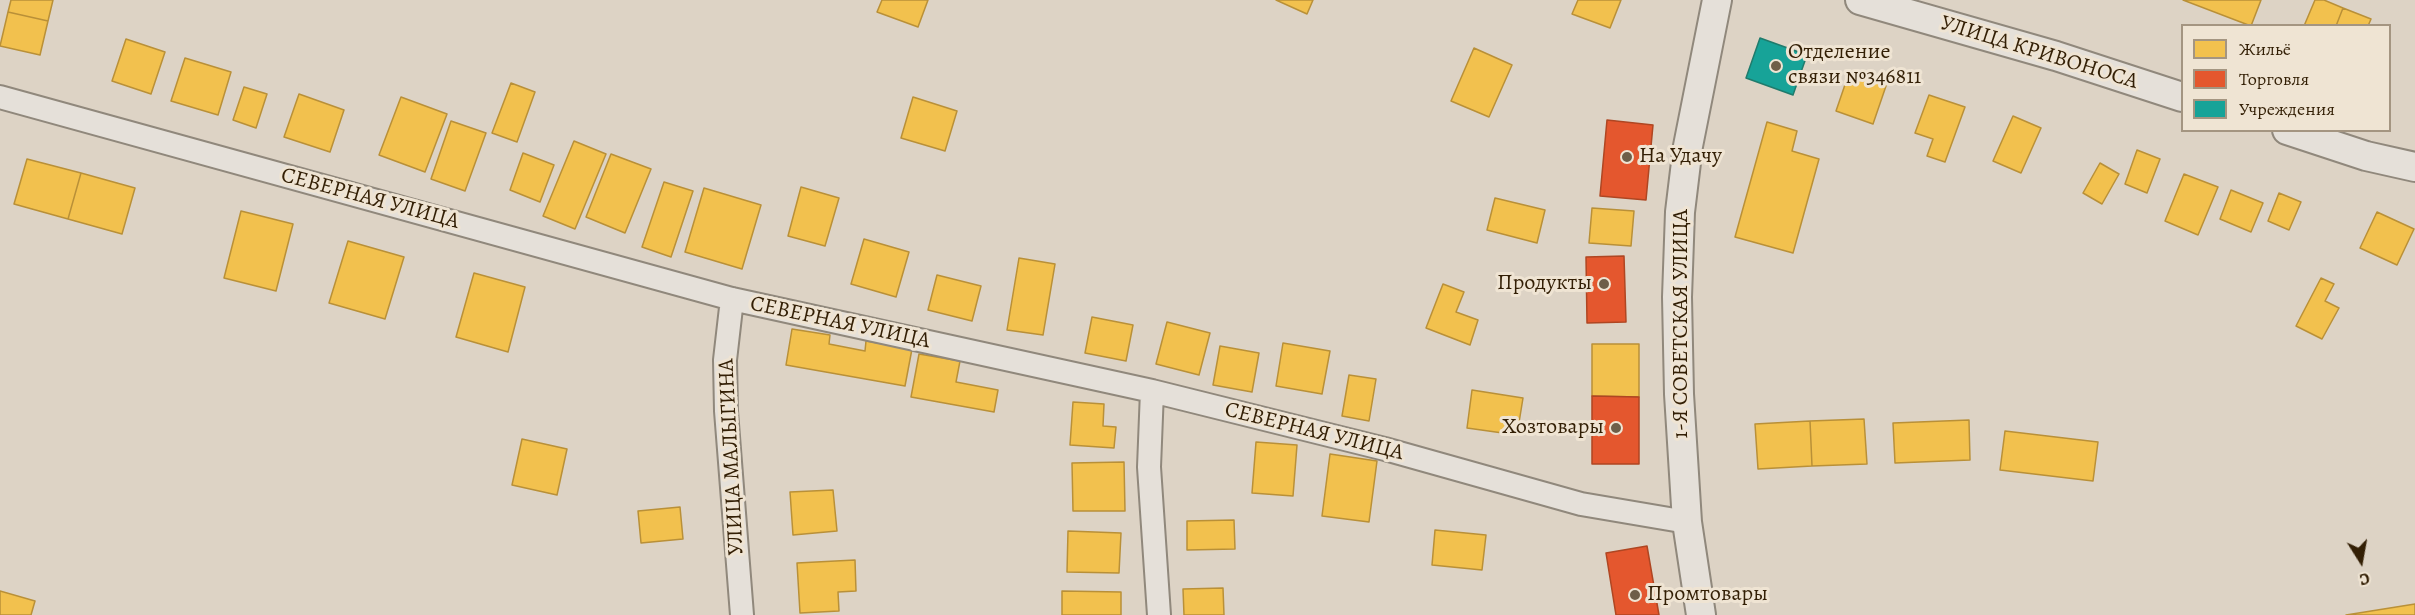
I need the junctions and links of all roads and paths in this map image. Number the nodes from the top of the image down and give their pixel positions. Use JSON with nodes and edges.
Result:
{"nodes":[{"id":1,"x":1717,"y":0,"type":"edge"},
{"id":2,"x":1860,"y":0,"type":"edge"},
{"id":3,"x":0,"y":97,"type":"edge"},
{"id":4,"x":2181,"y":97,"type":"edge"},
{"id":5,"x":2293,"y":132,"type":"edge"},
{"id":6,"x":2415,"y":167,"type":"edge"},
{"id":7,"x":732,"y":299,"type":"junction"},
{"id":8,"x":1152,"y":392,"type":"junction"},
{"id":9,"x":1687,"y":522,"type":"junction"},
{"id":10,"x":742,"y":615,"type":"edge"},
{"id":11,"x":1159,"y":615,"type":"edge"},
{"id":12,"x":1701,"y":615,"type":"edge"}],
"edges":[{"from":1,"to":9,"type":"street","name":"1-Я СОВЕТСКАЯ УЛИЦА"},
{"from":2,"to":4,"type":"street","name":"УЛИЦА КРИВОНОСА"},
{"from":3,"to":7,"type":"street","name":"СЕВЕРНАЯ УЛИЦА"},
{"from":5,"to":6,"type":"street"},
{"from":7,"to":8,"type":"street","name":"СЕВЕРНАЯ УЛИЦА"},
{"from":7,"to":10,"type":"street","name":"УЛИЦА МАЛЫГИНА"},
{"from":8,"to":9,"type":"street","name":"СЕВЕРНАЯ УЛИЦА"},
{"from":8,"to":11,"type":"street"},
{"from":9,"to":12,"type":"street","name":"1-Я СОВЕТСКАЯ УЛИЦА"}]}
